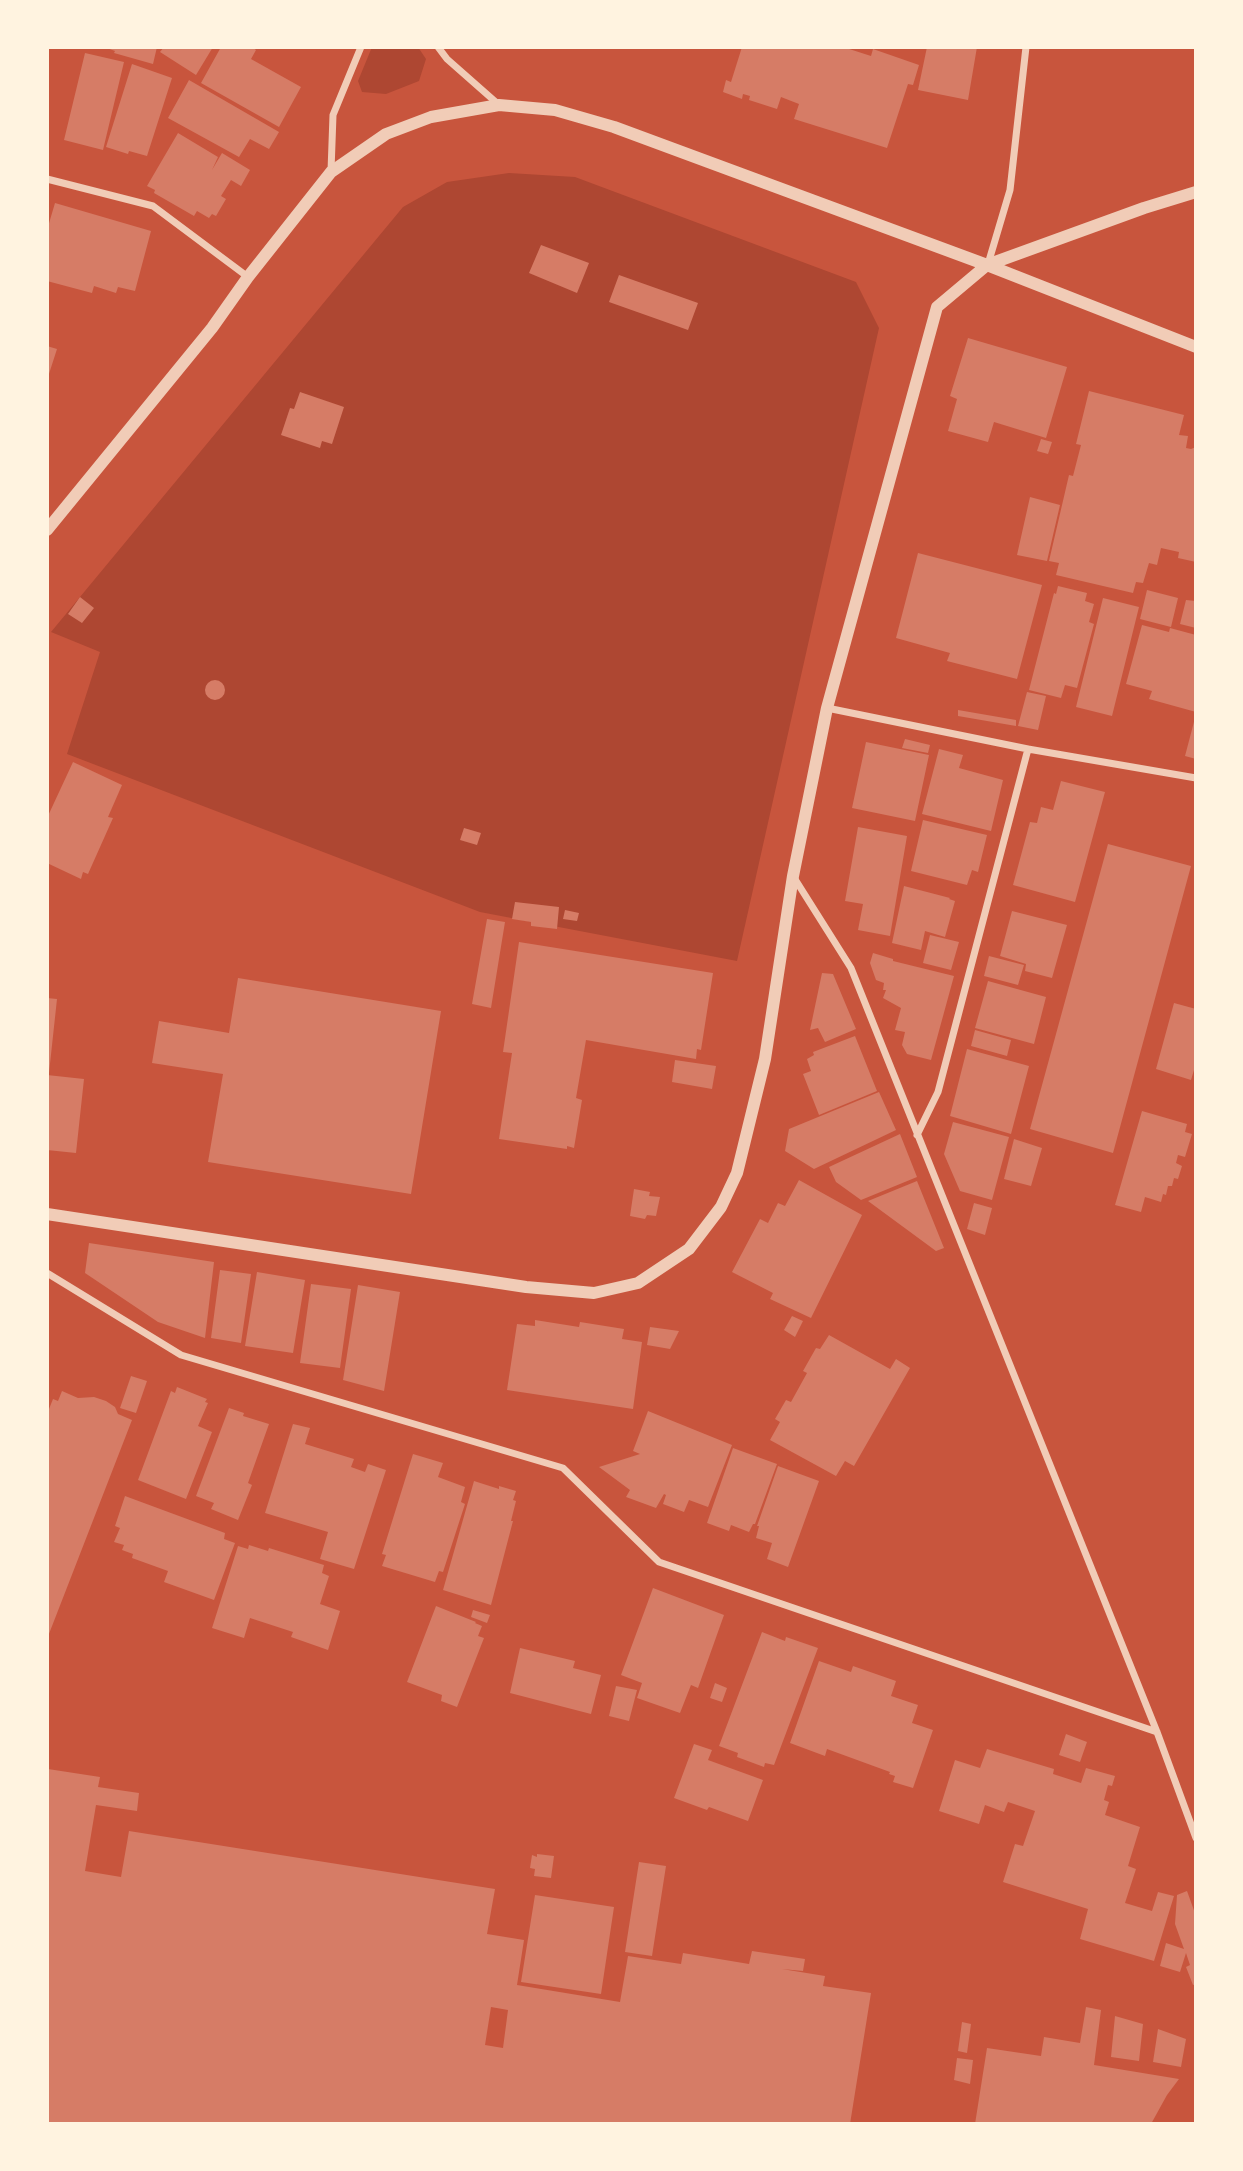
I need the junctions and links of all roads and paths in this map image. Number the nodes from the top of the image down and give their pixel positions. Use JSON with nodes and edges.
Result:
{"nodes":[{"id":1,"x":361,"y":47,"type":"edge"},
{"id":2,"x":438,"y":47,"type":"edge"},
{"id":3,"x":1026,"y":47,"type":"edge"},
{"id":4,"x":499,"y":105,"type":"junction"},
{"id":5,"x":331,"y":172,"type":"junction"},
{"id":6,"x":47,"y":179,"type":"edge"},
{"id":7,"x":1196,"y":192,"type":"edge"},
{"id":8,"x":988,"y":265,"type":"junction"},
{"id":9,"x":248,"y":277,"type":"junction"},
{"id":10,"x":1196,"y":348,"type":"edge"},
{"id":11,"x":47,"y":530,"type":"edge"},
{"id":12,"x":827,"y":708,"type":"junction"},
{"id":13,"x":1028,"y":749,"type":"junction"},
{"id":14,"x":1196,"y":778,"type":"edge"},
{"id":15,"x":793,"y":876,"type":"junction"},
{"id":16,"x":917,"y":1135,"type":"junction"},
{"id":17,"x":47,"y":1214,"type":"edge"},
{"id":18,"x":47,"y":1273,"type":"edge"},
{"id":19,"x":1157,"y":1732,"type":"junction"},
{"id":20,"x":1196,"y":1838,"type":"edge"}],
"edges":[{"from":1,"to":5,"type":"street"},
{"from":2,"to":4,"type":"street"},
{"from":3,"to":8,"type":"street"},
{"from":4,"to":5,"type":"street"},
{"from":4,"to":8,"type":"street"},
{"from":5,"to":9,"type":"street"},
{"from":6,"to":9,"type":"street"},
{"from":7,"to":8,"type":"street"},
{"from":8,"to":10,"type":"street"},
{"from":8,"to":12,"type":"street"},
{"from":9,"to":11,"type":"street"},
{"from":12,"to":13,"type":"street"},
{"from":12,"to":15,"type":"street"},
{"from":13,"to":14,"type":"street"},
{"from":13,"to":16,"type":"street"},
{"from":15,"to":16,"type":"street"},
{"from":15,"to":17,"type":"street"},
{"from":16,"to":19,"type":"street"},
{"from":18,"to":19,"type":"street"},
{"from":19,"to":20,"type":"street"}]}
